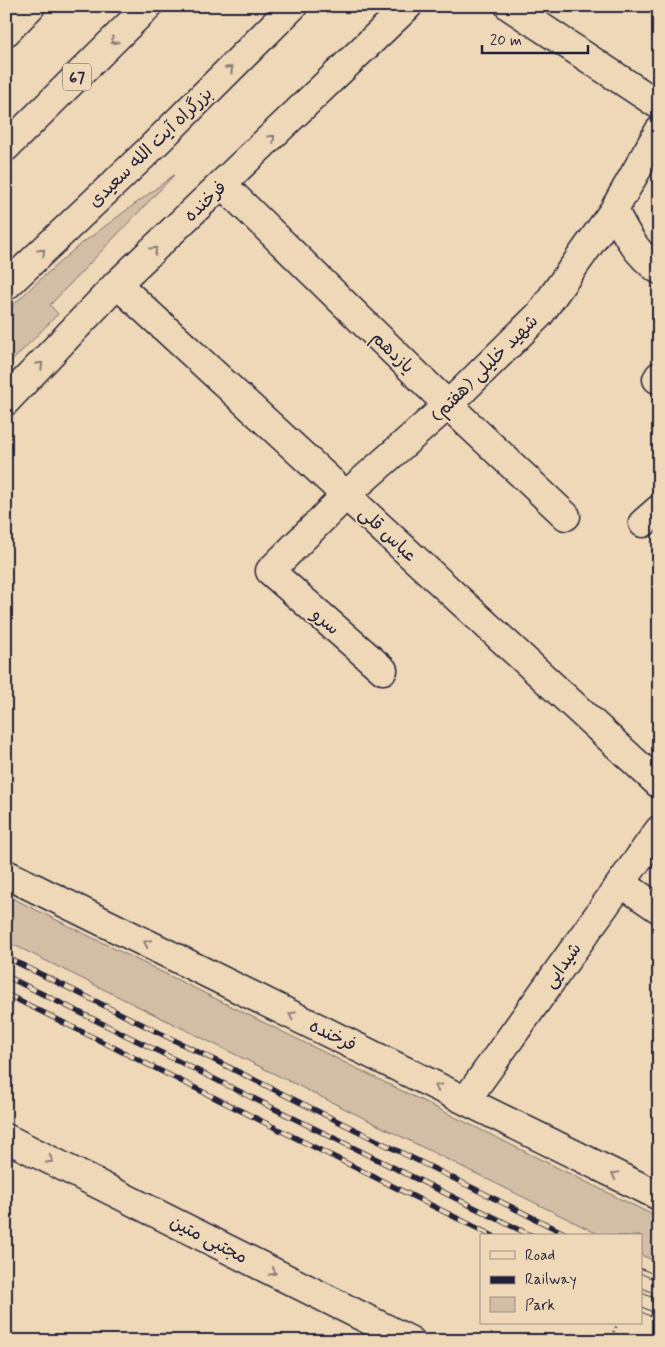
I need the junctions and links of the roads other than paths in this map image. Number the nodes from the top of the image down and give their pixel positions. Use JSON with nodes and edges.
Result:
{"nodes":[{"id":1,"x":31,"y":6,"type":"edge"},
{"id":2,"x":148,"y":6,"type":"edge"},
{"id":3,"x":292,"y":6,"type":"edge"},
{"id":4,"x":408,"y":6,"type":"edge"},
{"id":5,"x":509,"y":6,"type":"edge"},
{"id":6,"x":6,"y":32,"type":"edge"},
{"id":7,"x":659,"y":105,"type":"edge"},
{"id":8,"x":659,"y":131,"type":"edge"},
{"id":9,"x":6,"y":147,"type":"edge"},
{"id":10,"x":223,"y":185,"type":"junction"},
{"id":11,"x":614,"y":210,"type":"junction"},
{"id":12,"x":659,"y":270,"type":"edge"},
{"id":13,"x":117,"y":284,"type":"junction"},
{"id":14,"x":6,"y":286,"type":"edge"},
{"id":15,"x":6,"y":401,"type":"edge"},
{"id":16,"x":448,"y":405,"type":"junction"},
{"id":17,"x":346,"y":495,"type":"junction"},
{"id":18,"x":566,"y":516,"type":"dead end"},
{"id":19,"x":270,"y":571,"type":"joint"},
{"id":20,"x":383,"y":670,"type":"dead end"},
{"id":21,"x":659,"y":784,"type":"edge"},
{"id":22,"x":659,"y":830,"type":"edge"},
{"id":23,"x":6,"y":874,"type":"edge"},
{"id":24,"x":621,"y":884,"type":"junction"},
{"id":25,"x":659,"y":909,"type":"edge"},
{"id":26,"x":466,"y":1100,"type":"junction"},
{"id":27,"x":6,"y":1138,"type":"edge"},
{"id":28,"x":659,"y":1196,"type":"edge"},
{"id":29,"x":411,"y":1341,"type":"edge"}],
"edges":[{"from":1,"to":6,"type":"main road"},
{"from":2,"to":9,"type":"main road","number":"67","one_way":true},
{"from":14,"to":3,"type":"main road","name":"بزرگراه آیت الله سعیدی","one_way":true},
{"from":10,"to":4,"type":"main road","name":"فرخنده","one_way":true},
{"from":5,"to":7,"type":"main road"},
{"from":8,"to":11,"type":"main road","name":"شهید خلیلی (هفتم)"},
{"from":13,"to":10,"type":"main road","name":"فرخنده","one_way":true},
{"from":10,"to":16,"type":"main road","name":"یازدهم"},
{"from":11,"to":12,"type":"main road"},
{"from":11,"to":16,"type":"main road","name":"شهید خلیلی (هفتم)"},
{"from":15,"to":13,"type":"main road","name":"فرخنده","one_way":true},
{"from":13,"to":17,"type":"main road","name":"عباس قلی"},
{"from":16,"to":17,"type":"main road","name":"شهید خلیلی (هفتم)"},
{"from":16,"to":18,"type":"main road","name":"یازدهم"},
{"from":17,"to":19,"type":"main road","name":"شهید خلیلی (هفتم)"},
{"from":17,"to":21,"type":"main road","name":"عباس قلی"},
{"from":19,"to":20,"type":"main road","name":"سرو"},
{"from":22,"to":24,"type":"main road","name":"شیدایی"},
{"from":26,"to":23,"type":"main road","name":"فرخنده","one_way":true},
{"from":24,"to":25,"type":"main road"},
{"from":24,"to":26,"type":"main road","name":"شیدایی"},
{"from":28,"to":26,"type":"main road","name":"فرخنده","one_way":true},
{"from":27,"to":29,"type":"main road","name":"مجتبی متین","one_way":true}]}
